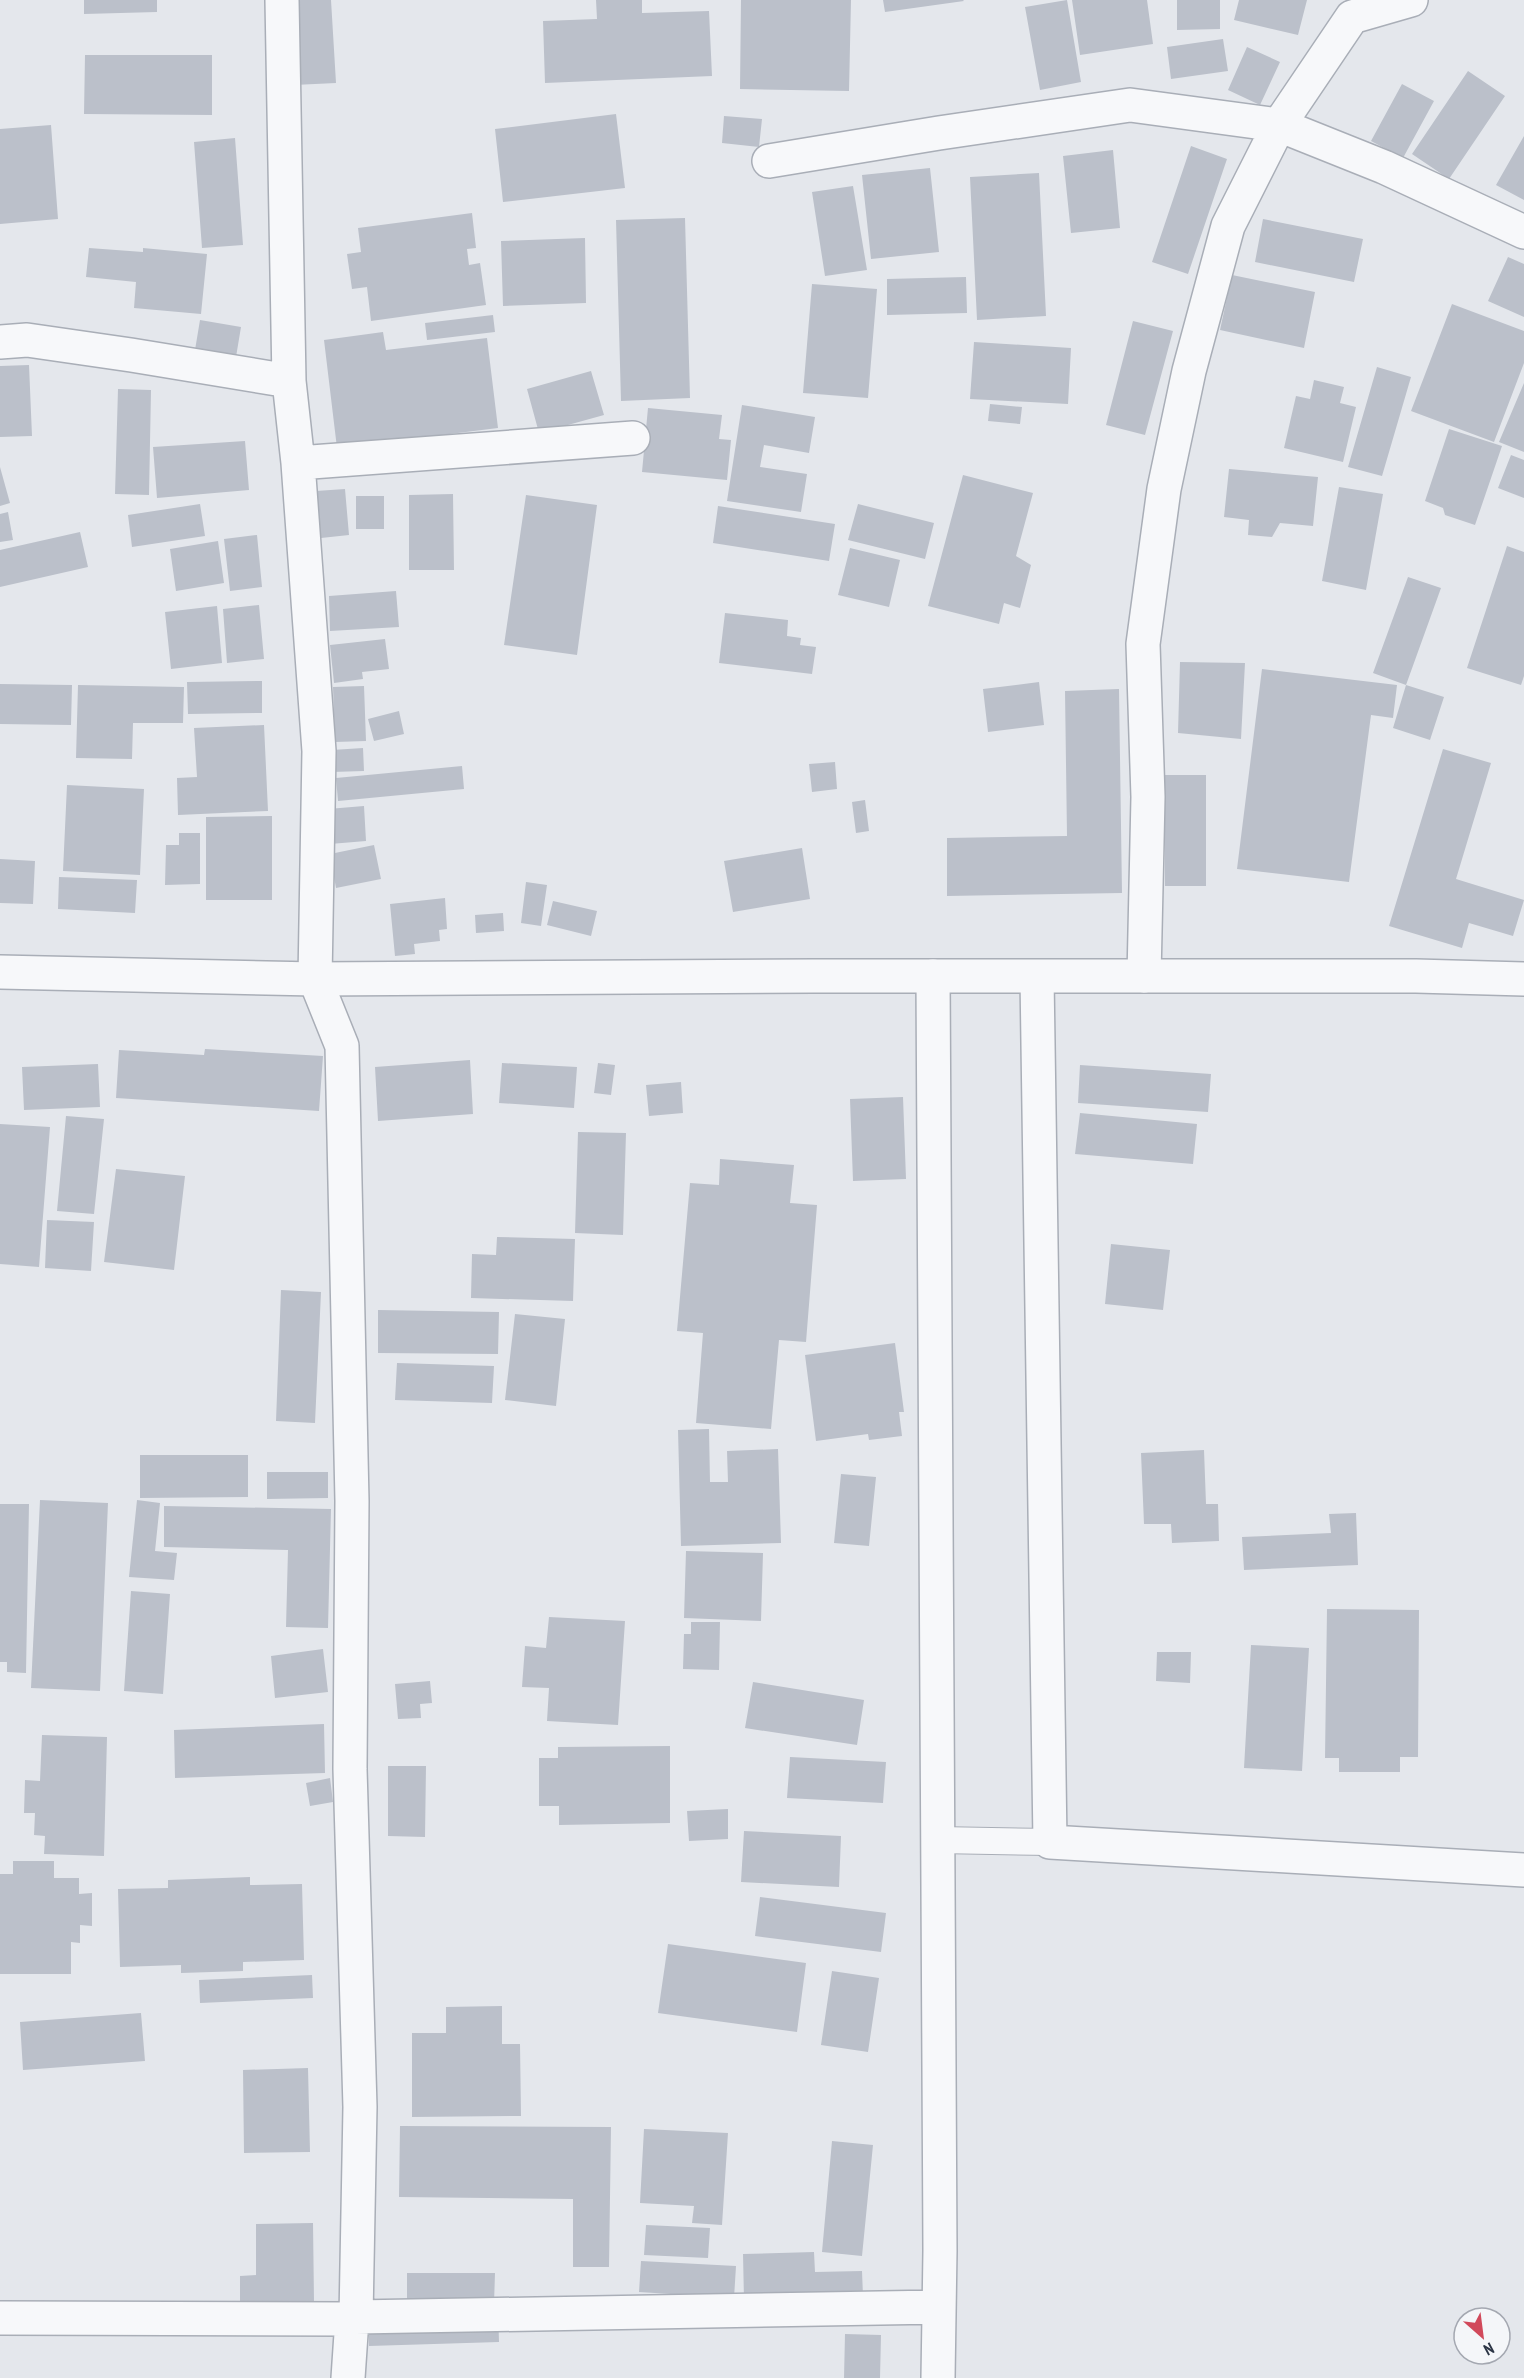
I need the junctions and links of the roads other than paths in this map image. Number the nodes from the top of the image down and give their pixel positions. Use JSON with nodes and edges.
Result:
{"nodes":[{"id":1,"x":282,"y":0,"type":"edge"},
{"id":2,"x":1412,"y":0,"type":"edge"},
{"id":3,"x":1279,"y":125,"type":"junction"},
{"id":4,"x":769,"y":161,"type":"dead end"},
{"id":5,"x":1524,"y":232,"type":"edge"},
{"id":6,"x":0,"y":342,"type":"edge"},
{"id":7,"x":289,"y":381,"type":"junction"},
{"id":8,"x":633,"y":438,"type":"dead end"},
{"id":9,"x":298,"y":463,"type":"junction"},
{"id":10,"x":0,"y":972,"type":"edge"},
{"id":11,"x":933,"y":976,"type":"junction"},
{"id":12,"x":1144,"y":976,"type":"junction"},
{"id":13,"x":1037,"y":977,"type":"junction"},
{"id":14,"x":315,"y":979,"type":"junction"},
{"id":15,"x":1524,"y":979,"type":"edge"},
{"id":16,"x":938,"y":1840,"type":"junction"},
{"id":17,"x":1050,"y":1842,"type":"junction"},
{"id":18,"x":1524,"y":1870,"type":"edge"},
{"id":19,"x":939,"y":2307,"type":"junction"},
{"id":20,"x":0,"y":2318,"type":"edge"},
{"id":21,"x":354,"y":2318,"type":"junction"},
{"id":22,"x":348,"y":2378,"type":"edge"},
{"id":23,"x":938,"y":2378,"type":"edge"}],
"edges":[{"from":1,"to":7,"type":"street"},
{"from":2,"to":3,"type":"street"},
{"from":3,"to":4,"type":"street"},
{"from":3,"to":5,"type":"street"},
{"from":3,"to":12,"type":"street"},
{"from":6,"to":7,"type":"street"},
{"from":7,"to":9,"type":"street"},
{"from":8,"to":9,"type":"street"},
{"from":9,"to":14,"type":"street"},
{"from":10,"to":14,"type":"street"},
{"from":11,"to":13,"type":"street"},
{"from":11,"to":14,"type":"street"},
{"from":11,"to":16,"type":"street"},
{"from":12,"to":13,"type":"street"},
{"from":12,"to":15,"type":"street"},
{"from":13,"to":17,"type":"street"},
{"from":14,"to":21,"type":"street"},
{"from":16,"to":17,"type":"lane"},
{"from":16,"to":19,"type":"street"},
{"from":17,"to":18,"type":"street"},
{"from":19,"to":21,"type":"street"},
{"from":19,"to":23,"type":"street"},
{"from":20,"to":21,"type":"street"},
{"from":21,"to":22,"type":"street"}]}
